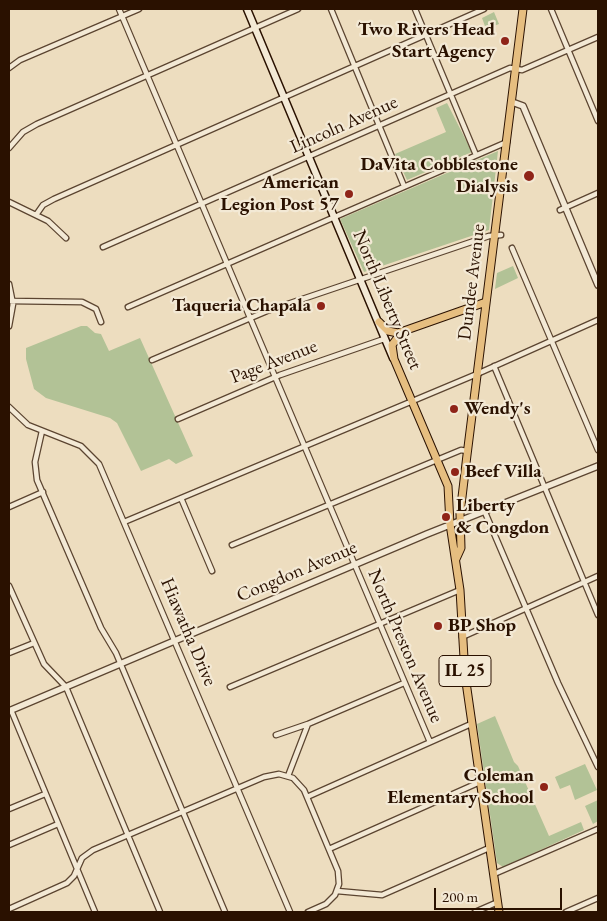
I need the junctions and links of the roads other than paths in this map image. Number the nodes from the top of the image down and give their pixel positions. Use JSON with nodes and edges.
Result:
{"nodes":[{"id":1,"x":120,"y":9,"type":"edge"},
{"id":2,"x":138,"y":9,"type":"edge"},
{"id":3,"x":247,"y":9,"type":"edge"},
{"id":4,"x":298,"y":9,"type":"edge"},
{"id":5,"x":331,"y":9,"type":"edge"},
{"id":6,"x":414,"y":9,"type":"edge"},
{"id":7,"x":484,"y":9,"type":"edge"},
{"id":8,"x":523,"y":9,"type":"edge"},
{"id":9,"x":551,"y":9,"type":"edge"},
{"id":10,"x":122,"y":16,"type":"junction"},
{"id":11,"x":255,"y":28,"type":"junction"},
{"id":12,"x":426,"y":35,"type":"junction"},
{"id":13,"x":598,"y":37,"type":"edge"},
{"id":14,"x":569,"y":50,"type":"junction"},
{"id":15,"x":355,"y":66,"type":"junction"},
{"id":16,"x":9,"y":68,"type":"edge"},
{"id":17,"x":516,"y":69,"type":"junction"},
{"id":18,"x":148,"y":75,"type":"junction"},
{"id":19,"x":451,"y":95,"type":"junction"},
{"id":20,"x":284,"y":97,"type":"junction"},
{"id":21,"x":512,"y":102,"type":"junction"},
{"id":22,"x":598,"y":121,"type":"edge"},
{"id":23,"x":380,"y":125,"type":"junction"},
{"id":24,"x":507,"y":142,"type":"junction"},
{"id":25,"x":177,"y":145,"type":"junction"},
{"id":26,"x":9,"y":148,"type":"edge"},
{"id":27,"x":476,"y":155,"type":"junction"},
{"id":28,"x":310,"y":156,"type":"junction"},
{"id":29,"x":404,"y":186,"type":"junction"},
{"id":30,"x":598,"y":193,"type":"edge"},
{"id":31,"x":9,"y":202,"type":"edge"},
{"id":32,"x":202,"y":204,"type":"junction"},
{"id":33,"x":563,"y":209,"type":"junction"},
{"id":34,"x":36,"y":215,"type":"junction"},
{"id":35,"x":334,"y":216,"type":"junction"},
{"id":36,"x":498,"y":235,"type":"junction"},
{"id":37,"x":66,"y":238,"type":"dead end"},
{"id":38,"x":103,"y":247,"type":"dead end"},
{"id":39,"x":512,"y":248,"type":"dead end"},
{"id":40,"x":227,"y":263,"type":"junction"},
{"id":41,"x":361,"y":279,"type":"junction"},
{"id":42,"x":9,"y":284,"type":"edge"},
{"id":43,"x":598,"y":285,"type":"edge"},
{"id":44,"x":11,"y":301,"type":"edge"},
{"id":45,"x":486,"y":302,"type":"junction"},
{"id":46,"x":128,"y":307,"type":"dead end"},
{"id":47,"x":471,"y":309,"type":"junction"},
{"id":48,"x":250,"y":318,"type":"junction"},
{"id":49,"x":484,"y":320,"type":"junction"},
{"id":50,"x":598,"y":320,"type":"edge"},
{"id":51,"x":101,"y":322,"type":"dead end"},
{"id":52,"x":379,"y":322,"type":"junction"},
{"id":53,"x":9,"y":326,"type":"edge"},
{"id":54,"x":402,"y":332,"type":"junction"},
{"id":55,"x":384,"y":339,"type":"junction"},
{"id":56,"x":552,"y":340,"type":"junction"},
{"id":57,"x":394,"y":359,"type":"junction"},
{"id":58,"x":152,"y":360,"type":"dead end"},
{"id":59,"x":494,"y":366,"type":"junction"},
{"id":60,"x":477,"y":374,"type":"junction"},
{"id":61,"x":275,"y":376,"type":"junction"},
{"id":62,"x":412,"y":400,"type":"junction"},
{"id":63,"x":9,"y":407,"type":"edge"},
{"id":64,"x":178,"y":419,"type":"dead end"},
{"id":65,"x":42,"y":431,"type":"junction"},
{"id":66,"x":305,"y":446,"type":"junction"},
{"id":67,"x":598,"y":450,"type":"edge"},
{"id":68,"x":467,"y":451,"type":"junction"},
{"id":69,"x":437,"y":460,"type":"junction"},
{"id":70,"x":598,"y":466,"type":"edge"},
{"id":71,"x":448,"y":486,"type":"junction"},
{"id":72,"x":544,"y":487,"type":"junction"},
{"id":73,"x":43,"y":492,"type":"junction"},
{"id":74,"x":181,"y":498,"type":"junction"},
{"id":75,"x":329,"y":505,"type":"junction"},
{"id":76,"x":9,"y":507,"type":"edge"},
{"id":77,"x":484,"y":510,"type":"junction"},
{"id":78,"x":460,"y":520,"type":"junction"},
{"id":79,"x":124,"y":522,"type":"junction"},
{"id":80,"x":450,"y":524,"type":"junction"},
{"id":81,"x":232,"y":545,"type":"dead end"},
{"id":82,"x":457,"y":556,"type":"junction"},
{"id":83,"x":354,"y":564,"type":"junction"},
{"id":84,"x":212,"y":571,"type":"dead end"},
{"id":85,"x":598,"y":576,"type":"edge"},
{"id":86,"x":584,"y":582,"type":"junction"},
{"id":87,"x":9,"y":586,"type":"edge"},
{"id":88,"x":460,"y":590,"type":"junction"},
{"id":89,"x":526,"y":608,"type":"junction"},
{"id":90,"x":598,"y":615,"type":"edge"},
{"id":91,"x":380,"y":624,"type":"junction"},
{"id":92,"x":462,"y":637,"type":"junction"},
{"id":93,"x":175,"y":640,"type":"junction"},
{"id":94,"x":34,"y":642,"type":"junction"},
{"id":95,"x":9,"y":653,"type":"edge"},
{"id":96,"x":120,"y":664,"type":"junction"},
{"id":97,"x":404,"y":683,"type":"junction"},
{"id":98,"x":66,"y":687,"type":"junction"},
{"id":99,"x":230,"y":687,"type":"dead end"},
{"id":100,"x":10,"y":711,"type":"edge"},
{"id":101,"x":308,"y":724,"type":"junction"},
{"id":102,"x":471,"y":724,"type":"junction"},
{"id":103,"x":276,"y":735,"type":"dead end"},
{"id":104,"x":430,"y":742,"type":"junction"},
{"id":105,"x":598,"y":767,"type":"edge"},
{"id":106,"x":288,"y":776,"type":"junction"},
{"id":107,"x":480,"y":782,"type":"junction"},
{"id":108,"x":238,"y":788,"type":"junction"},
{"id":109,"x":45,"y":794,"type":"junction"},
{"id":110,"x":307,"y":797,"type":"junction"},
{"id":111,"x":9,"y":809,"type":"edge"},
{"id":112,"x":183,"y":812,"type":"junction"},
{"id":113,"x":58,"y":824,"type":"junction"},
{"id":114,"x":598,"y":829,"type":"edge"},
{"id":115,"x":128,"y":835,"type":"junction"},
{"id":116,"x":9,"y":845,"type":"edge"},
{"id":117,"x":490,"y":848,"type":"junction"},
{"id":118,"x":329,"y":849,"type":"junction"},
{"id":119,"x":77,"y":868,"type":"junction"},
{"id":120,"x":494,"y":874,"type":"junction"},
{"id":121,"x":337,"y":891,"type":"junction"},
{"id":122,"x":598,"y":898,"type":"edge"},
{"id":123,"x":498,"y":902,"type":"junction"},
{"id":124,"x":9,"y":909,"type":"edge"},
{"id":125,"x":96,"y":912,"type":"edge"},
{"id":126,"x":160,"y":912,"type":"edge"},
{"id":127,"x":225,"y":912,"type":"edge"},
{"id":128,"x":290,"y":912,"type":"edge"},
{"id":129,"x":308,"y":912,"type":"edge"},
{"id":130,"x":475,"y":912,"type":"edge"},
{"id":131,"x":499,"y":912,"type":"edge"},
{"id":132,"x":566,"y":912,"type":"edge"}],
"edges":[{"from":1,"to":10,"type":"street","name":"North Preston Avenue"},
{"from":2,"to":10,"type":"street"},
{"from":3,"to":11,"type":"main road","name":"North Liberty Street","number":"IL 25"},
{"from":4,"to":11,"type":"street"},
{"from":5,"to":15,"type":"street"},
{"from":6,"to":12,"type":"street"},
{"from":7,"to":12,"type":"street"},
{"from":8,"to":17,"type":"main road","name":"Dundee Avenue"},
{"from":9,"to":14,"type":"street"},
{"from":10,"to":16,"type":"street"},
{"from":10,"to":18,"type":"street","name":"North Preston Avenue"},
{"from":11,"to":18,"type":"street"},
{"from":11,"to":20,"type":"main road","name":"North Liberty Street","number":"IL 25"},
{"from":12,"to":15,"type":"street"},
{"from":12,"to":19,"type":"street"},
{"from":13,"to":14,"type":"street","name":"Lincoln Avenue"},
{"from":14,"to":17,"type":"street","name":"Lincoln Avenue"},
{"from":14,"to":22,"type":"street"},
{"from":15,"to":20,"type":"street"},
{"from":15,"to":23,"type":"street"},
{"from":17,"to":19,"type":"street","name":"Lincoln Avenue"},
{"from":17,"to":21,"type":"main road","name":"Dundee Avenue"},
{"from":18,"to":25,"type":"street","name":"North Preston Avenue"},
{"from":18,"to":26,"type":"street"},
{"from":19,"to":23,"type":"street","name":"Lincoln Avenue"},
{"from":19,"to":27,"type":"street"},
{"from":20,"to":25,"type":"street"},
{"from":20,"to":28,"type":"main road","name":"North Liberty Street","number":"IL 25"},
{"from":21,"to":24,"type":"main road","name":"Dundee Avenue"},
{"from":21,"to":33,"type":"street"},
{"from":23,"to":28,"type":"street","name":"Lincoln Avenue"},
{"from":23,"to":29,"type":"street"},
{"from":24,"to":27,"type":"street"},
{"from":24,"to":36,"type":"main road","name":"Dundee Avenue"},
{"from":25,"to":32,"type":"street","name":"North Preston Avenue"},
{"from":25,"to":34,"type":"street"},
{"from":27,"to":29,"type":"street"},
{"from":28,"to":32,"type":"street","name":"Lincoln Avenue"},
{"from":28,"to":35,"type":"main road","name":"North Liberty Street","number":"IL 25"},
{"from":29,"to":35,"type":"street"},
{"from":30,"to":33,"type":"street"},
{"from":31,"to":34,"type":"street"},
{"from":32,"to":38,"type":"street","name":"Lincoln Avenue"},
{"from":32,"to":40,"type":"street","name":"North Preston Avenue"},
{"from":33,"to":43,"type":"street"},
{"from":34,"to":37,"type":"street"},
{"from":35,"to":40,"type":"street"},
{"from":35,"to":41,"type":"main road","name":"North Liberty Street","number":"IL 25"},
{"from":36,"to":41,"type":"street"},
{"from":36,"to":45,"type":"main road","name":"Dundee Avenue"},
{"from":39,"to":56,"type":"street"},
{"from":40,"to":46,"type":"street"},
{"from":40,"to":48,"type":"street","name":"North Preston Avenue"},
{"from":41,"to":48,"type":"street"},
{"from":41,"to":52,"type":"main road","name":"North Liberty Street","number":"IL 25"},
{"from":42,"to":44,"type":"street"},
{"from":44,"to":51,"type":"street"},
{"from":44,"to":53,"type":"street"},
{"from":45,"to":47,"type":"main road"},
{"from":45,"to":49,"type":"main road","name":"Dundee Avenue","number":"IL 25"},
{"from":47,"to":49,"type":"main road"},
{"from":47,"to":54,"type":"main road"},
{"from":48,"to":58,"type":"street"},
{"from":48,"to":61,"type":"street","name":"North Preston Avenue"},
{"from":49,"to":60,"type":"main road","name":"Dundee Avenue","number":"IL 25"},
{"from":50,"to":56,"type":"street"},
{"from":52,"to":54,"type":"main road"},
{"from":52,"to":55,"type":"main road","name":"North Liberty Street","number":"IL 25"},
{"from":54,"to":57,"type":"main road"},
{"from":55,"to":57,"type":"main road","name":"North Liberty Street","number":"IL 25"},
{"from":55,"to":61,"type":"street","name":"Page Avenue"},
{"from":56,"to":59,"type":"street"},
{"from":56,"to":67,"type":"street"},
{"from":57,"to":62,"type":"main road","name":"North Liberty Street","number":"IL 25"},
{"from":59,"to":60,"type":"street"},
{"from":59,"to":72,"type":"street"},
{"from":60,"to":62,"type":"street"},
{"from":60,"to":68,"type":"main road","name":"Dundee Avenue","number":"IL 25"},
{"from":61,"to":64,"type":"street","name":"Page Avenue"},
{"from":61,"to":66,"type":"street","name":"North Preston Avenue"},
{"from":62,"to":66,"type":"street"},
{"from":62,"to":69,"type":"main road","name":"North Liberty Street","number":"IL 25"},
{"from":63,"to":65,"type":"street","name":"Hiawatha Drive"},
{"from":65,"to":73,"type":"street"},
{"from":65,"to":79,"type":"street","name":"Hiawatha Drive"},
{"from":66,"to":74,"type":"street"},
{"from":66,"to":75,"type":"street","name":"North Preston Avenue"},
{"from":68,"to":69,"type":"street"},
{"from":68,"to":78,"type":"main road","name":"Dundee Avenue","number":"IL 25"},
{"from":69,"to":71,"type":"main road","name":"North Liberty Street","number":"IL 25"},
{"from":69,"to":75,"type":"street"},
{"from":70,"to":72,"type":"street","name":"Congdon Avenue"},
{"from":71,"to":78,"type":"main road"},
{"from":71,"to":80,"type":"main road","name":"North Liberty Street","number":"IL 25"},
{"from":72,"to":77,"type":"street","name":"Congdon Avenue"},
{"from":72,"to":86,"type":"street"},
{"from":73,"to":76,"type":"street"},
{"from":73,"to":96,"type":"street"},
{"from":74,"to":79,"type":"street"},
{"from":74,"to":84,"type":"street"},
{"from":75,"to":81,"type":"street"},
{"from":75,"to":83,"type":"street","name":"North Preston Avenue"},
{"from":77,"to":78,"type":"street","name":"Congdon Avenue"},
{"from":77,"to":89,"type":"street"},
{"from":78,"to":80,"type":"street","name":"Congdon Avenue"},
{"from":78,"to":82,"type":"main road","name":"Dundee Avenue","number":"IL 25"},
{"from":79,"to":93,"type":"street","name":"Hiawatha Drive"},
{"from":80,"to":82,"type":"main road","name":"Dundee Avenue","number":"IL 25"},
{"from":80,"to":83,"type":"street","name":"Congdon Avenue"},
{"from":82,"to":88,"type":"main road","name":"Dundee Avenue","number":"IL 25"},
{"from":83,"to":91,"type":"street","name":"North Preston Avenue"},
{"from":83,"to":93,"type":"street","name":"Congdon Avenue"},
{"from":85,"to":86,"type":"street"},
{"from":86,"to":89,"type":"street"},
{"from":86,"to":90,"type":"street"},
{"from":87,"to":94,"type":"street"},
{"from":88,"to":91,"type":"street"},
{"from":88,"to":92,"type":"main road","name":"Dundee Avenue","number":"IL 25"},
{"from":89,"to":92,"type":"street"},
{"from":89,"to":105,"type":"street"},
{"from":91,"to":97,"type":"street","name":"North Preston Avenue"},
{"from":91,"to":99,"type":"street"},
{"from":92,"to":102,"type":"main road","name":"Dundee Avenue","number":"IL 25"},
{"from":93,"to":96,"type":"street","name":"Congdon Avenue"},
{"from":93,"to":108,"type":"street","name":"Hiawatha Drive"},
{"from":94,"to":95,"type":"street"},
{"from":94,"to":98,"type":"street"},
{"from":96,"to":98,"type":"street","name":"Congdon Avenue"},
{"from":96,"to":112,"type":"street"},
{"from":97,"to":101,"type":"street"},
{"from":97,"to":104,"type":"street","name":"North Preston Avenue"},
{"from":98,"to":100,"type":"street","name":"Congdon Avenue"},
{"from":98,"to":115,"type":"street"},
{"from":100,"to":109,"type":"street"},
{"from":101,"to":103,"type":"street"},
{"from":101,"to":106,"type":"street"},
{"from":102,"to":104,"type":"street"},
{"from":102,"to":107,"type":"main road","name":"Dundee Avenue","number":"IL 25"},
{"from":104,"to":110,"type":"street"},
{"from":106,"to":108,"type":"street"},
{"from":106,"to":110,"type":"street"},
{"from":107,"to":117,"type":"main road","name":"Dundee Avenue","number":"IL 25"},
{"from":107,"to":118,"type":"street"},
{"from":108,"to":112,"type":"street"},
{"from":108,"to":128,"type":"street","name":"Hiawatha Drive"},
{"from":109,"to":111,"type":"street"},
{"from":109,"to":113,"type":"street"},
{"from":110,"to":118,"type":"street"},
{"from":112,"to":115,"type":"street"},
{"from":112,"to":127,"type":"street"},
{"from":113,"to":116,"type":"street"},
{"from":113,"to":119,"type":"street"},
{"from":114,"to":120,"type":"street"},
{"from":115,"to":119,"type":"street"},
{"from":115,"to":126,"type":"street"},
{"from":117,"to":120,"type":"main road","name":"Dundee Avenue","number":"IL 25"},
{"from":117,"to":121,"type":"street"},
{"from":118,"to":121,"type":"street"},
{"from":119,"to":124,"type":"street"},
{"from":119,"to":125,"type":"street"},
{"from":120,"to":123,"type":"main road","name":"Dundee Avenue","number":"IL 25"},
{"from":121,"to":129,"type":"street"},
{"from":122,"to":132,"type":"street"},
{"from":123,"to":130,"type":"street"},
{"from":123,"to":131,"type":"main road","name":"Dundee Avenue","number":"IL 25"}]}
